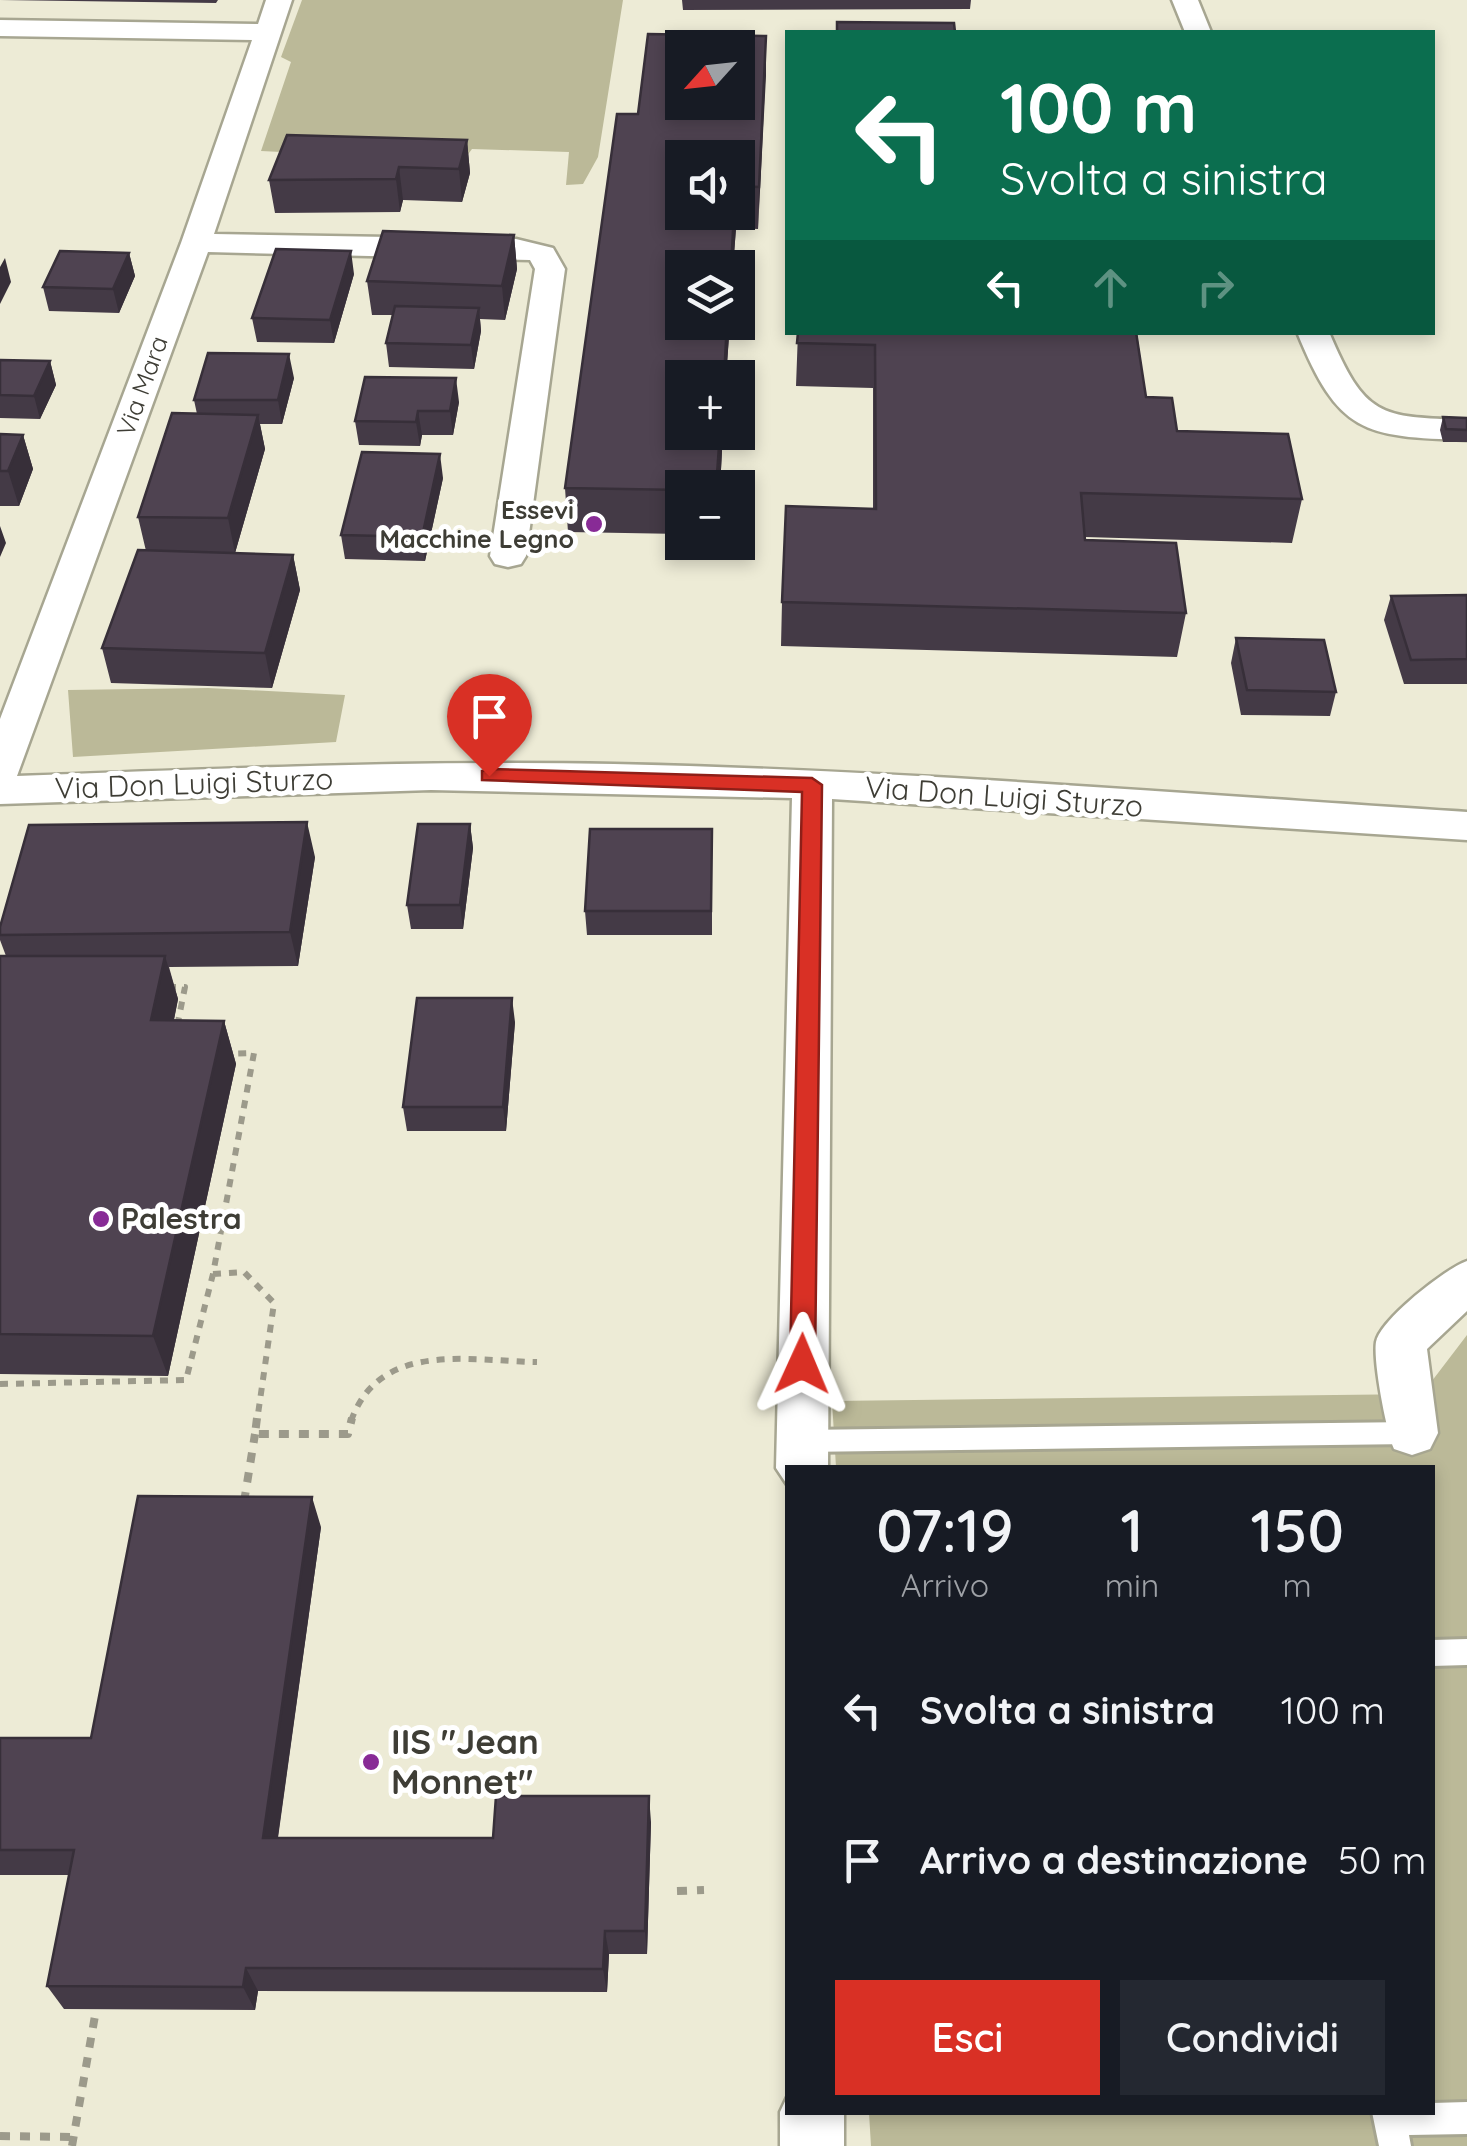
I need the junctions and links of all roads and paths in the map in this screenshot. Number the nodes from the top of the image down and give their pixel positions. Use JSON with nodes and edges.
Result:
{"nodes":[{"id":1,"x":279,"y":0,"type":"edge"},
{"id":2,"x":1184,"y":0,"type":"edge"},
{"id":3,"x":0,"y":28,"type":"edge"},
{"id":4,"x":1197,"y":30,"type":"edge"},
{"id":5,"x":268,"y":32,"type":"junction"},
{"id":6,"x":196,"y":243,"type":"junction"},
{"id":7,"x":1314,"y":335,"type":"edge"},
{"id":8,"x":1467,"y":430,"type":"edge"},
{"id":9,"x":508,"y":556,"type":"dead end"},
{"id":10,"x":0,"y":771,"type":"edge"},
{"id":11,"x":812,"y":785,"type":"junction"},
{"id":12,"x":0,"y":790,"type":"edge"},
{"id":13,"x":1467,"y":826,"type":"edge"},
{"id":14,"x":166,"y":987,"type":"edge"},
{"id":15,"x":174,"y":1038,"type":"edge"},
{"id":16,"x":220,"y":1054,"type":"edge"},
{"id":17,"x":213,"y":1274,"type":"junction"},
{"id":18,"x":1467,"y":1281,"type":"edge"},
{"id":19,"x":536,"y":1362,"type":"dead end"},
{"id":20,"x":0,"y":1384,"type":"edge"},
{"id":21,"x":1412,"y":1433,"type":"joint"},
{"id":22,"x":255,"y":1434,"type":"junction"},
{"id":23,"x":801,"y":1454,"type":"edge"},
{"id":24,"x":244,"y":1508,"type":"edge"},
{"id":25,"x":1467,"y":1652,"type":"edge"},
{"id":26,"x":1435,"y":1653,"type":"edge"},
{"id":27,"x":704,"y":1890,"type":"dead end"},
{"id":28,"x":677,"y":1891,"type":"dead end"},
{"id":29,"x":96,"y":2010,"type":"edge"},
{"id":30,"x":812,"y":2115,"type":"edge"},
{"id":31,"x":1467,"y":2118,"type":"edge"},
{"id":32,"x":1391,"y":2126,"type":"edge"},
{"id":33,"x":0,"y":2136,"type":"edge"},
{"id":34,"x":73,"y":2142,"type":"edge"},
{"id":35,"x":812,"y":2146,"type":"edge"}],
"edges":[{"from":1,"to":5,"type":"street","name":"Via Mara"},
{"from":2,"to":4,"type":"street"},
{"from":3,"to":5,"type":"street"},
{"from":5,"to":6,"type":"street","name":"Via Mara"},
{"from":6,"to":9,"type":"street"},
{"from":6,"to":10,"type":"street","name":"Via Mara"},
{"from":7,"to":8,"type":"street"},
{"from":11,"to":12,"type":"street","name":"Via Don Luigi Sturzo"},
{"from":11,"to":13,"type":"street","name":"Via Don Luigi Sturzo"},
{"from":11,"to":23,"type":"street"},
{"from":14,"to":15,"type":"path"},
{"from":16,"to":17,"type":"path"},
{"from":17,"to":20,"type":"path"},
{"from":17,"to":22,"type":"path"},
{"from":18,"to":21,"type":"street"},
{"from":19,"to":22,"type":"path"},
{"from":21,"to":23,"type":"lane"},
{"from":22,"to":24,"type":"path"},
{"from":25,"to":26,"type":"lane"},
{"from":27,"to":28,"type":"path"},
{"from":29,"to":34,"type":"path"},
{"from":30,"to":35,"type":"street"},
{"from":31,"to":32,"type":"lane"},
{"from":33,"to":34,"type":"path"}]}
